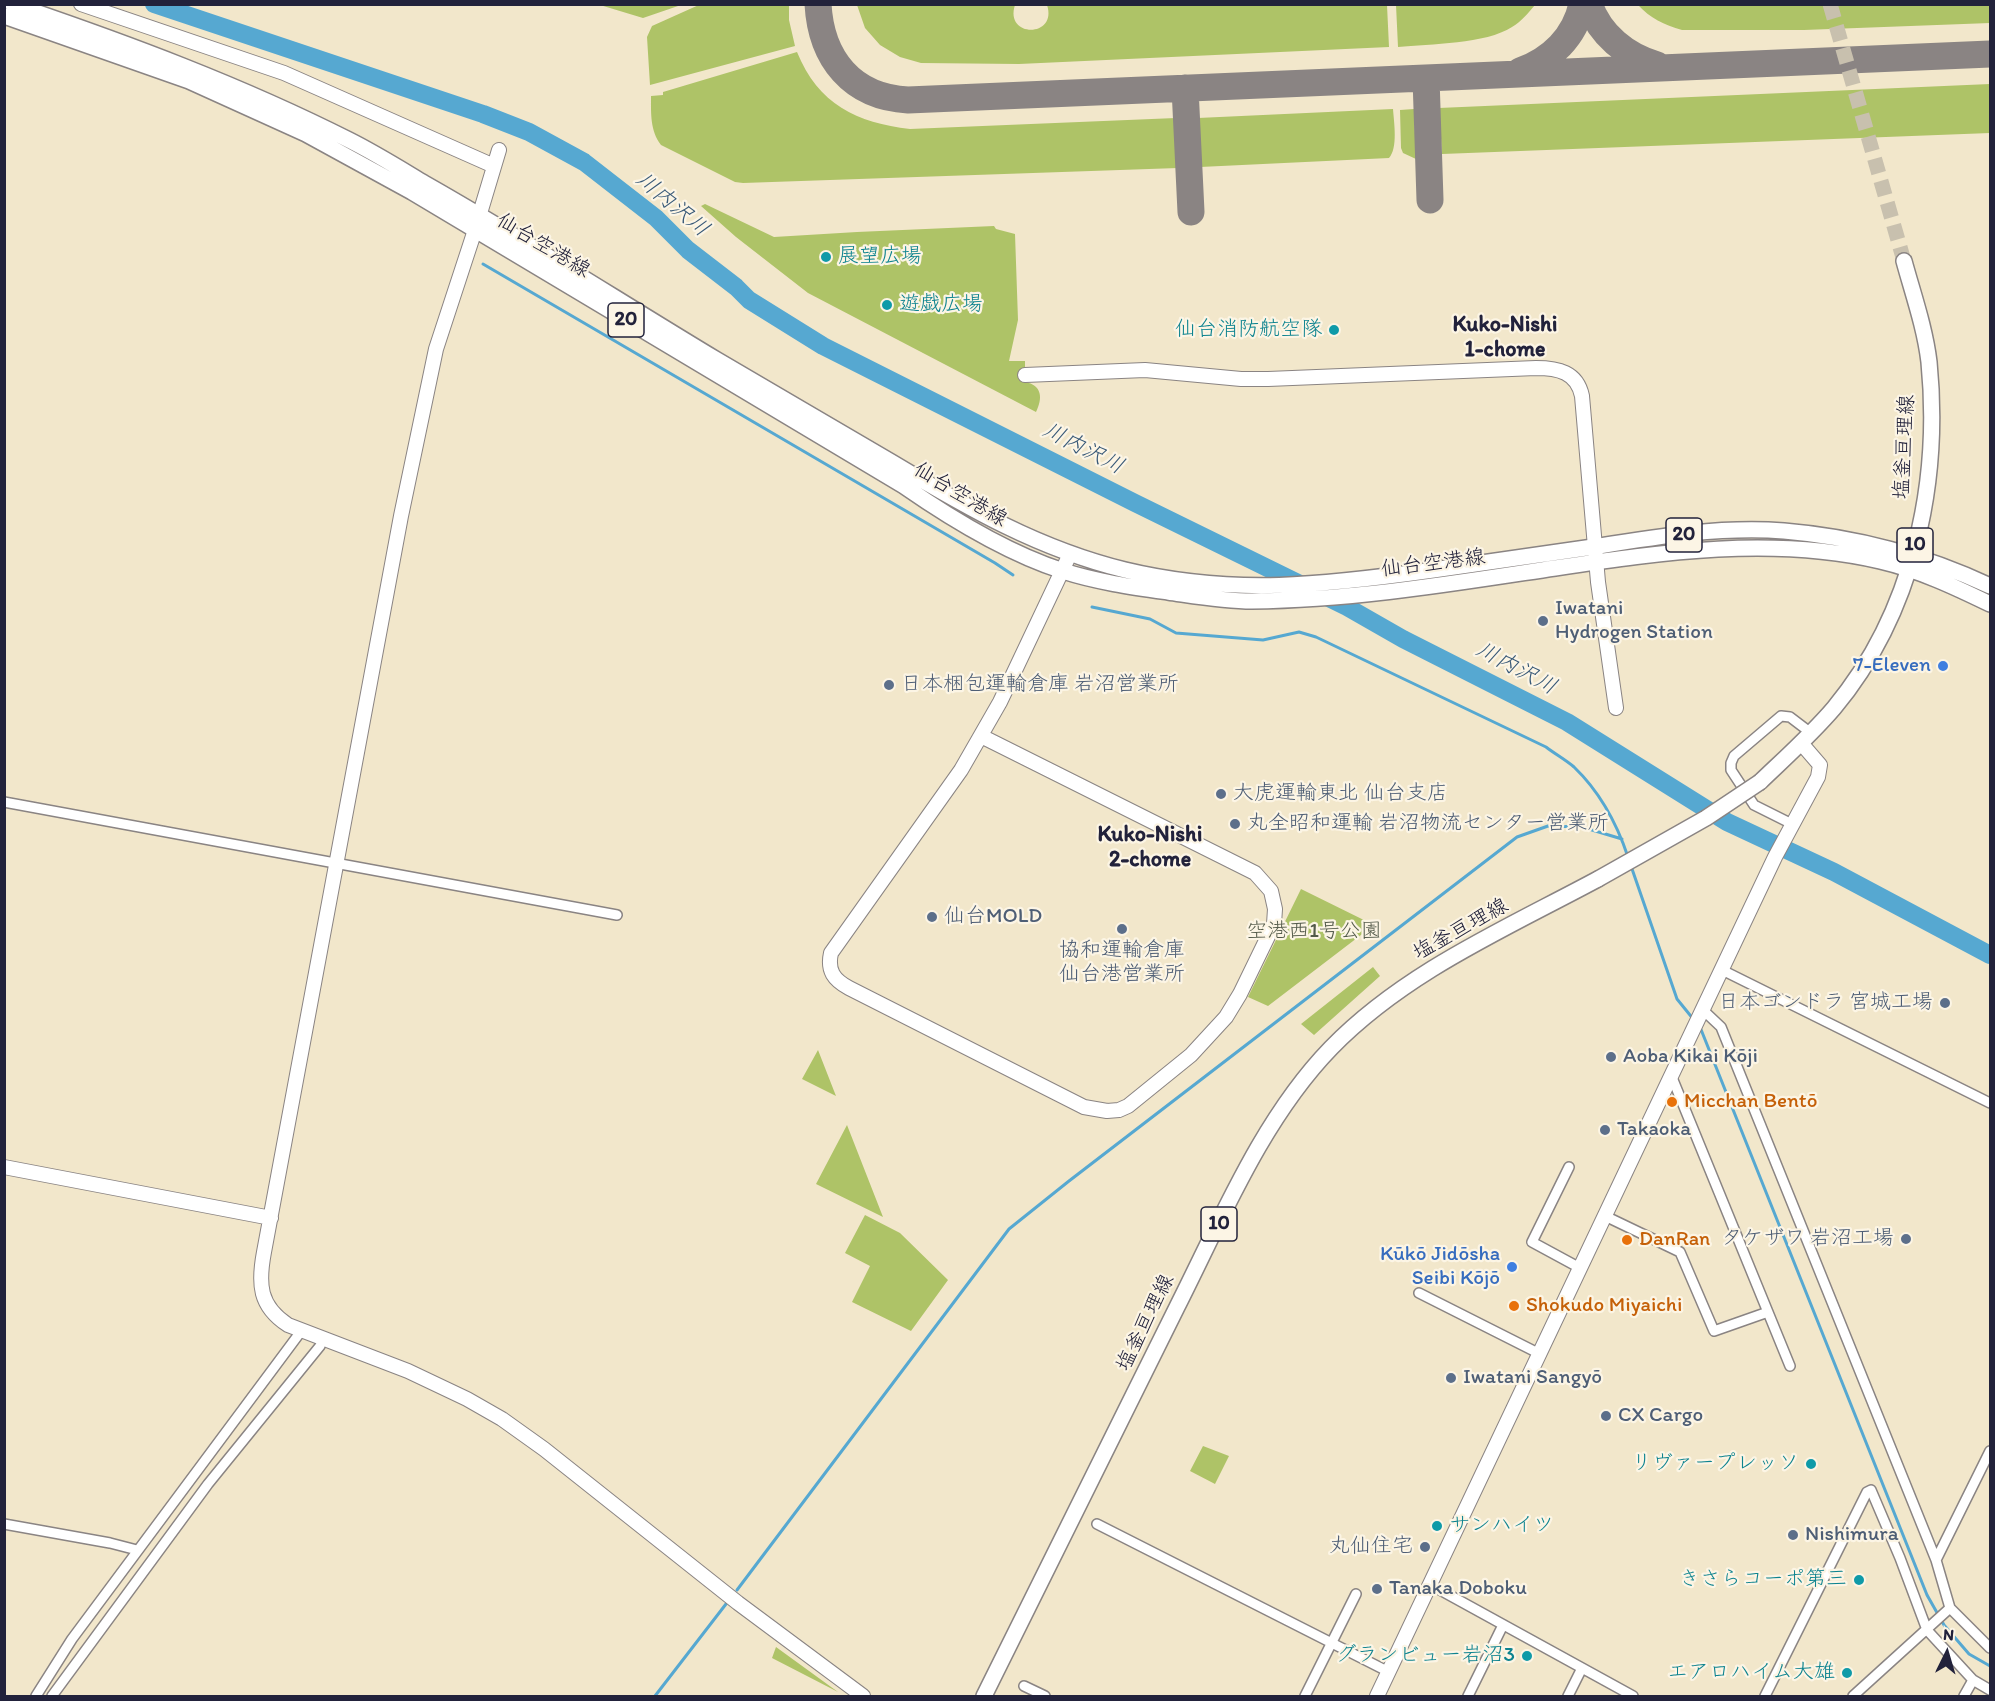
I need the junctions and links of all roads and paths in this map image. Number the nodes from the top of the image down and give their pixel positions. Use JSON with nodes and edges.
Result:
{"nodes":[{"id":1,"x":12,"y":4,"type":"edge"},
{"id":2,"x":81,"y":4,"type":"edge"},
{"id":3,"x":4,"y":16,"type":"edge"},
{"id":4,"x":499,"y":150,"type":"dead end"},
{"id":5,"x":494,"y":166,"type":"junction"},
{"id":6,"x":480,"y":215,"type":"junction"},
{"id":7,"x":475,"y":230,"type":"junction"},
{"id":8,"x":1904,"y":261,"type":"tunnel mouth"},
{"id":9,"x":1025,"y":375,"type":"dead end"},
{"id":10,"x":1070,"y":554,"type":"junction"},
{"id":11,"x":1595,"y":554,"type":"junction"},
{"id":12,"x":1911,"y":563,"type":"junction"},
{"id":13,"x":1061,"y":570,"type":"junction"},
{"id":14,"x":1990,"y":586,"type":"edge"},
{"id":15,"x":1990,"y":604,"type":"edge"},
{"id":16,"x":1616,"y":708,"type":"dead end"},
{"id":17,"x":981,"y":736,"type":"junction"},
{"id":18,"x":1806,"y":738,"type":"junction"},
{"id":19,"x":4,"y":802,"type":"edge"},
{"id":20,"x":1792,"y":824,"type":"junction"},
{"id":21,"x":335,"y":863,"type":"junction"},
{"id":22,"x":617,"y":915,"type":"dead end"},
{"id":23,"x":1722,"y":970,"type":"junction"},
{"id":24,"x":1703,"y":1011,"type":"junction"},
{"id":25,"x":1671,"y":1075,"type":"junction"},
{"id":26,"x":1990,"y":1103,"type":"edge"},
{"id":27,"x":4,"y":1167,"type":"edge"},
{"id":28,"x":1569,"y":1167,"type":"dead end"},
{"id":29,"x":1605,"y":1216,"type":"junction"},
{"id":30,"x":271,"y":1218,"type":"junction"},
{"id":31,"x":1580,"y":1268,"type":"junction"},
{"id":32,"x":1419,"y":1293,"type":"dead end"},
{"id":33,"x":1768,"y":1312,"type":"junction"},
{"id":34,"x":302,"y":1330,"type":"junction"},
{"id":35,"x":323,"y":1338,"type":"junction"},
{"id":36,"x":1540,"y":1354,"type":"junction"},
{"id":37,"x":1790,"y":1366,"type":"dead end"},
{"id":38,"x":1990,"y":1451,"type":"edge"},
{"id":39,"x":4,"y":1524,"type":"edge"},
{"id":40,"x":1096,"y":1524,"type":"dead end"},
{"id":41,"x":137,"y":1550,"type":"junction"},
{"id":42,"x":1936,"y":1560,"type":"junction"},
{"id":43,"x":1431,"y":1585,"type":"junction"},
{"id":44,"x":1356,"y":1594,"type":"dead end"},
{"id":45,"x":1950,"y":1608,"type":"junction"},
{"id":46,"x":1503,"y":1625,"type":"junction"},
{"id":47,"x":1929,"y":1628,"type":"junction"},
{"id":48,"x":1331,"y":1643,"type":"junction"},
{"id":49,"x":1990,"y":1648,"type":"edge"},
{"id":50,"x":1582,"y":1668,"type":"junction"},
{"id":51,"x":1389,"y":1672,"type":"junction"},
{"id":52,"x":1973,"y":1680,"type":"junction"},
{"id":53,"x":1024,"y":1686,"type":"dead end"},
{"id":54,"x":1990,"y":1690,"type":"edge"},
{"id":55,"x":36,"y":1696,"type":"edge"},
{"id":56,"x":52,"y":1696,"type":"edge"},
{"id":57,"x":863,"y":1696,"type":"edge"},
{"id":58,"x":984,"y":1696,"type":"edge"},
{"id":59,"x":1045,"y":1696,"type":"edge"},
{"id":60,"x":1305,"y":1696,"type":"edge"},
{"id":61,"x":1377,"y":1696,"type":"edge"},
{"id":62,"x":1468,"y":1696,"type":"edge"},
{"id":63,"x":1568,"y":1696,"type":"edge"},
{"id":64,"x":1633,"y":1696,"type":"edge"},
{"id":65,"x":1765,"y":1696,"type":"edge"},
{"id":66,"x":1853,"y":1696,"type":"edge"},
{"id":67,"x":1965,"y":1696,"type":"edge"}],
"edges":[{"from":1,"to":6,"type":"main road","name":"仙台空港線","number":"20"},
{"from":2,"to":5,"type":"street"},
{"from":3,"to":7,"type":"main road","name":"仙台空港線","number":"20"},
{"from":4,"to":5,"type":"street"},
{"from":5,"to":6,"type":"street"},
{"from":6,"to":7,"type":"street"},
{"from":6,"to":10,"type":"main road","name":"仙台空港線","number":"20"},
{"from":7,"to":13,"type":"main road","name":"仙台空港線","number":"20"},
{"from":7,"to":21,"type":"street"},
{"from":8,"to":12,"type":"main road","name":"塩釜亘理線","number":"10"},
{"from":9,"to":11,"type":"street"},
{"from":10,"to":11,"type":"main road","name":"仙台空港線","number":"20"},
{"from":10,"to":13,"type":"street"},
{"from":11,"to":12,"type":"main road","name":"仙台空港線","number":"20"},
{"from":11,"to":13,"type":"main road","name":"仙台空港線","number":"20"},
{"from":11,"to":16,"type":"street"},
{"from":12,"to":14,"type":"main road","name":"仙台空港線","number":"20"},
{"from":12,"to":15,"type":"main road","name":"仙台空港線","number":"20"},
{"from":12,"to":18,"type":"main road","name":"塩釜亘理線","number":"10"},
{"from":13,"to":17,"type":"street"},
{"from":17,"to":17,"type":"street"},
{"from":18,"to":20,"type":"street"},
{"from":18,"to":20,"type":"street"},
{"from":18,"to":58,"type":"main road","name":"塩釜亘理線","number":"10","bridge":true},
{"from":19,"to":21,"type":"street"},
{"from":20,"to":23,"type":"street"},
{"from":21,"to":22,"type":"street"},
{"from":21,"to":30,"type":"street"},
{"from":23,"to":24,"type":"street"},
{"from":23,"to":26,"type":"street"},
{"from":24,"to":25,"type":"street"},
{"from":24,"to":42,"type":"street"},
{"from":25,"to":29,"type":"street"},
{"from":25,"to":33,"type":"street"},
{"from":27,"to":30,"type":"street"},
{"from":28,"to":31,"type":"street"},
{"from":29,"to":31,"type":"street"},
{"from":29,"to":33,"type":"street"},
{"from":30,"to":34,"type":"street"},
{"from":31,"to":36,"type":"street"},
{"from":32,"to":36,"type":"street"},
{"from":33,"to":37,"type":"street"},
{"from":34,"to":35,"type":"street"},
{"from":34,"to":41,"type":"street"},
{"from":35,"to":56,"type":"street"},
{"from":35,"to":57,"type":"street"},
{"from":36,"to":43,"type":"street"},
{"from":38,"to":42,"type":"street"},
{"from":39,"to":41,"type":"street"},
{"from":40,"to":48,"type":"street"},
{"from":41,"to":55,"type":"street"},
{"from":42,"to":45,"type":"street"},
{"from":43,"to":46,"type":"street"},
{"from":43,"to":51,"type":"street"},
{"from":44,"to":48,"type":"street"},
{"from":45,"to":47,"type":"street"},
{"from":45,"to":49,"type":"street"},
{"from":46,"to":50,"type":"street"},
{"from":46,"to":62,"type":"street"},
{"from":47,"to":52,"type":"street"},
{"from":47,"to":65,"type":"street"},
{"from":47,"to":66,"type":"street"},
{"from":48,"to":51,"type":"street"},
{"from":48,"to":60,"type":"street"},
{"from":50,"to":63,"type":"street"},
{"from":50,"to":64,"type":"street"},
{"from":51,"to":61,"type":"street"},
{"from":52,"to":54,"type":"street"},
{"from":52,"to":67,"type":"street"},
{"from":53,"to":59,"type":"street"}]}
